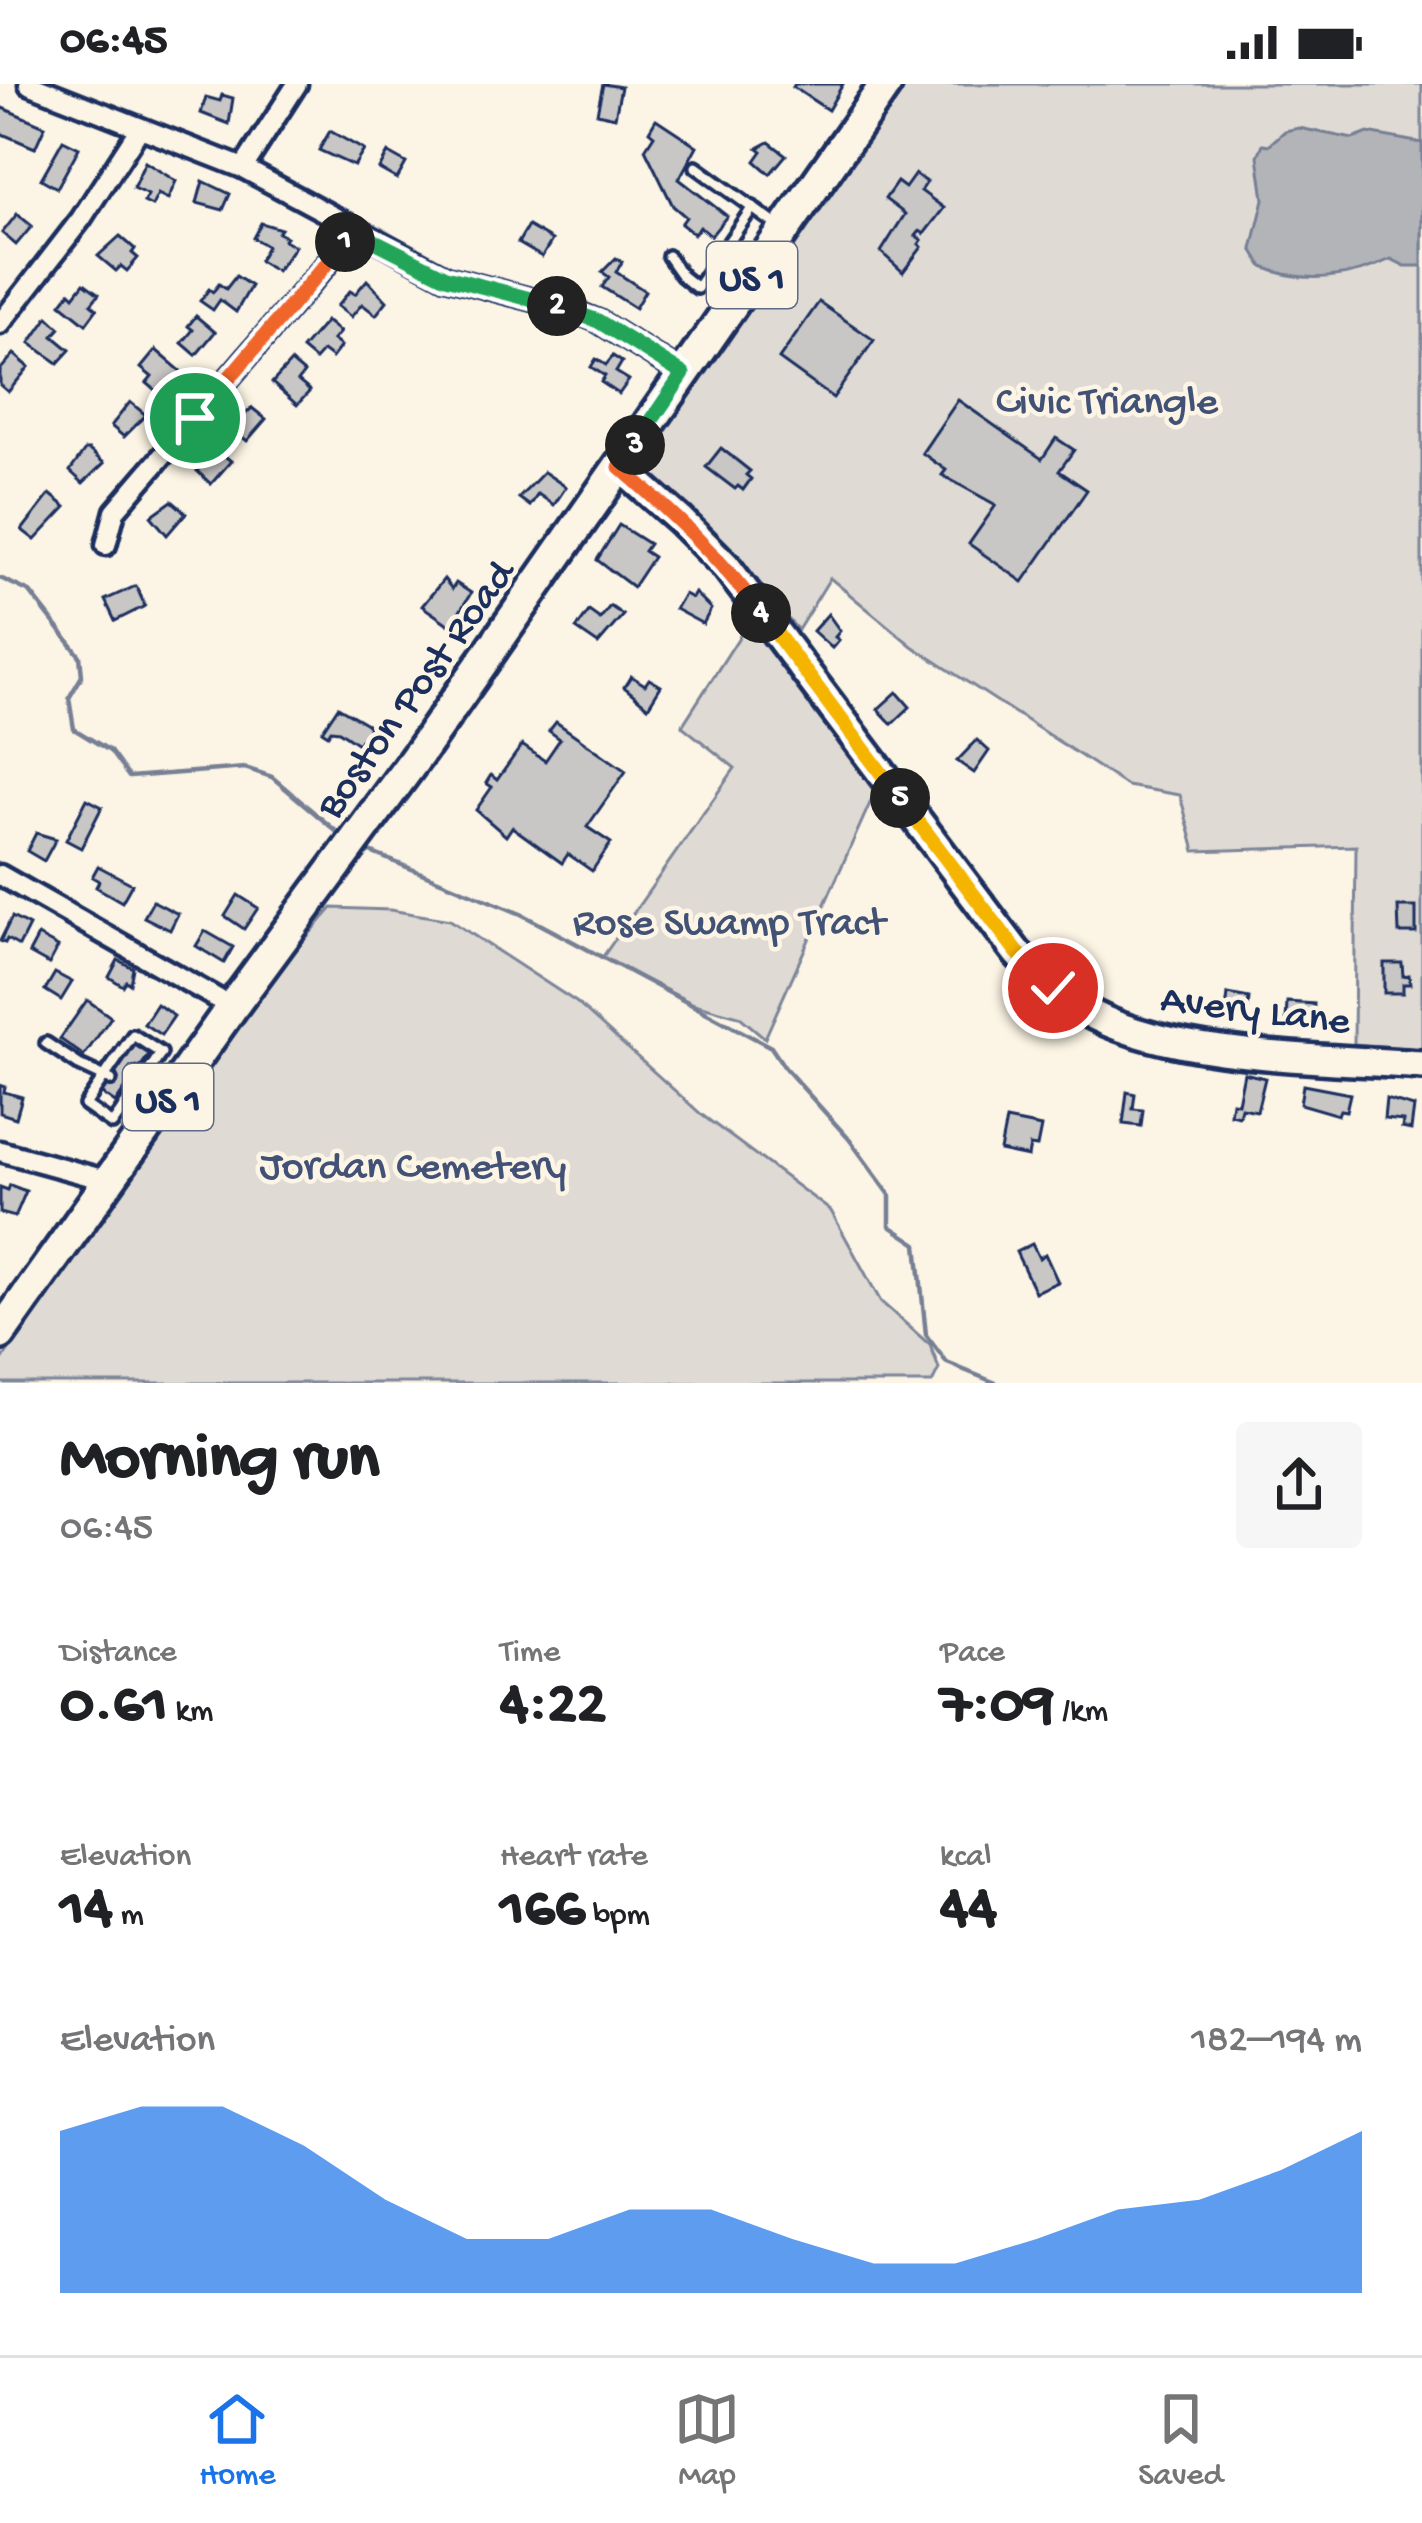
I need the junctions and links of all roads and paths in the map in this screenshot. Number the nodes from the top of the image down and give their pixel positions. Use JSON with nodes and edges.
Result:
{"nodes":[{"id":1,"x":29,"y":84,"type":"edge"},
{"id":2,"x":296,"y":84,"type":"edge"},
{"id":3,"x":886,"y":84,"type":"edge"},
{"id":4,"x":140,"y":128,"type":"junction"},
{"id":5,"x":696,"y":167,"type":"dead end"},
{"id":6,"x":243,"y":169,"type":"junction"},
{"id":7,"x":753,"y":207,"type":"junction"},
{"id":8,"x":784,"y":230,"type":"junction"},
{"id":9,"x":355,"y":231,"type":"junction"},
{"id":10,"x":668,"y":256,"type":"dead end"},
{"id":11,"x":0,"y":324,"type":"edge"},
{"id":12,"x":683,"y":374,"type":"junction"},
{"id":13,"x":620,"y":467,"type":"junction"},
{"id":14,"x":106,"y":545,"type":"dead end"},
{"id":15,"x":0,"y":875,"type":"edge"},
{"id":16,"x":232,"y":1007,"type":"junction"},
{"id":17,"x":46,"y":1042,"type":"dead end"},
{"id":18,"x":1422,"y":1065,"type":"edge"},
{"id":19,"x":108,"y":1078,"type":"junction"},
{"id":20,"x":149,"y":1084,"type":"junction"},
{"id":21,"x":0,"y":1151,"type":"edge"},
{"id":22,"x":109,"y":1181,"type":"junction"},
{"id":23,"x":0,"y":1334,"type":"edge"}],
"edges":[{"from":1,"to":4,"type":"street"},
{"from":2,"to":6,"type":"street"},
{"from":3,"to":8,"type":"main road","name":"Boston Post Road","number":"US 1"},
{"from":4,"to":6,"type":"street"},
{"from":4,"to":11,"type":"street"},
{"from":5,"to":7,"type":"lane"},
{"from":6,"to":9,"type":"street"},
{"from":7,"to":8,"type":"lane"},
{"from":7,"to":10,"type":"lane"},
{"from":8,"to":12,"type":"main road","name":"Boston Post Road","number":"US 1"},
{"from":9,"to":12,"type":"street"},
{"from":9,"to":14,"type":"street"},
{"from":12,"to":13,"type":"main road","name":"Boston Post Road","number":"US 1"},
{"from":13,"to":16,"type":"main road","name":"Boston Post Road","number":"US 1"},
{"from":13,"to":18,"type":"street","name":"Avery Lane"},
{"from":15,"to":16,"type":"street"},
{"from":16,"to":20,"type":"main road","name":"Boston Post Road","number":"US 1"},
{"from":17,"to":19,"type":"lane"},
{"from":19,"to":20,"type":"lane"},
{"from":19,"to":20,"type":"lane"},
{"from":20,"to":22,"type":"main road","name":"Boston Post Road","number":"US 1"},
{"from":21,"to":22,"type":"street"},
{"from":22,"to":23,"type":"main road","name":"Boston Post Road","number":"US 1"}]}
